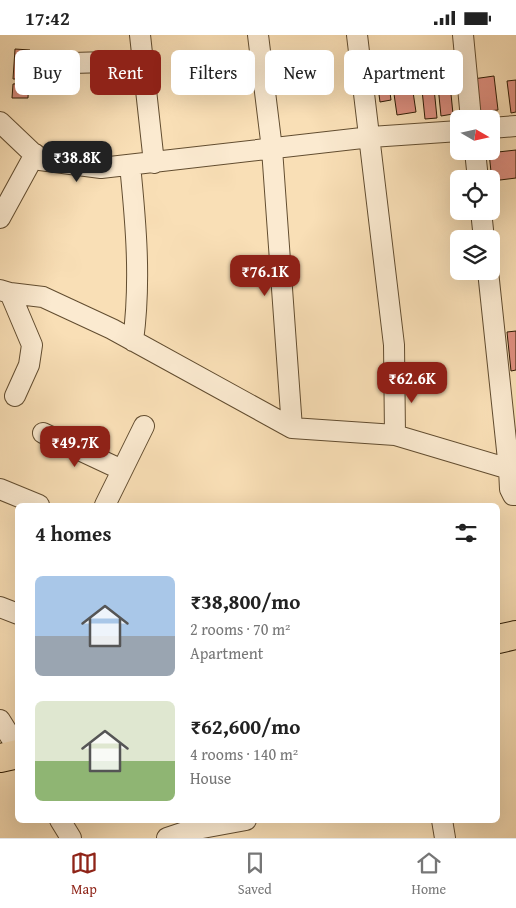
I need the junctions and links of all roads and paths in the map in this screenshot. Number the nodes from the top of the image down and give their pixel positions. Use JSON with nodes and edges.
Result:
{"nodes":[{"id":1,"x":140,"y":35,"type":"edge"},
{"id":2,"x":258,"y":35,"type":"edge"},
{"id":3,"x":357,"y":35,"type":"edge"},
{"id":4,"x":463,"y":35,"type":"edge"},
{"id":5,"x":142,"y":50,"type":"edge"},
{"id":6,"x":147,"y":95,"type":"edge"},
{"id":7,"x":470,"y":110,"type":"edge"},
{"id":8,"x":0,"y":122,"type":"edge"},
{"id":9,"x":516,"y":126,"type":"edge"},
{"id":10,"x":500,"y":127,"type":"edge"},
{"id":11,"x":450,"y":132,"type":"edge"},
{"id":12,"x":370,"y":137,"type":"junction"},
{"id":13,"x":272,"y":149,"type":"junction"},
{"id":14,"x":35,"y":154,"type":"junction"},
{"id":15,"x":154,"y":163,"type":"junction"},
{"id":16,"x":130,"y":165,"type":"junction"},
{"id":17,"x":0,"y":218,"type":"edge"},
{"id":18,"x":489,"y":280,"type":"edge"},
{"id":19,"x":5,"y":291,"type":"edge"},
{"id":20,"x":133,"y":341,"type":"junction"},
{"id":21,"x":15,"y":396,"type":"dead end"},
{"id":22,"x":144,"y":426,"type":"dead end"},
{"id":23,"x":292,"y":428,"type":"junction"},
{"id":24,"x":43,"y":433,"type":"dead end"},
{"id":25,"x":395,"y":435,"type":"junction"},
{"id":26,"x":509,"y":469,"type":"junction"},
{"id":27,"x":122,"y":470,"type":"junction"},
{"id":28,"x":0,"y":489,"type":"edge"},
{"id":29,"x":516,"y":495,"type":"edge"},
{"id":30,"x":34,"y":503,"type":"edge"},
{"id":31,"x":106,"y":503,"type":"edge"},
{"id":32,"x":0,"y":607,"type":"edge"},
{"id":33,"x":15,"y":613,"type":"edge"},
{"id":34,"x":516,"y":635,"type":"edge"},
{"id":35,"x":500,"y":639,"type":"edge"},
{"id":36,"x":516,"y":645,"type":"edge"},
{"id":37,"x":500,"y":648,"type":"edge"},
{"id":38,"x":0,"y":720,"type":"edge"},
{"id":39,"x":11,"y":749,"type":"edge"},
{"id":40,"x":62,"y":823,"type":"edge"},
{"id":41,"x":230,"y":823,"type":"edge"},
{"id":42,"x":442,"y":823,"type":"edge"},
{"id":43,"x":71,"y":838,"type":"edge"},
{"id":44,"x":168,"y":838,"type":"edge"},
{"id":45,"x":445,"y":838,"type":"edge"}],
"edges":[{"from":1,"to":5,"type":"street"},
{"from":2,"to":13,"type":"street"},
{"from":3,"to":12,"type":"street"},
{"from":4,"to":7,"type":"street"},
{"from":6,"to":15,"type":"street"},
{"from":8,"to":14,"type":"street"},
{"from":9,"to":10,"type":"street"},
{"from":11,"to":12,"type":"street"},
{"from":12,"to":13,"type":"street"},
{"from":12,"to":25,"type":"street"},
{"from":13,"to":15,"type":"street"},
{"from":13,"to":23,"type":"street"},
{"from":14,"to":16,"type":"street"},
{"from":14,"to":17,"type":"street"},
{"from":15,"to":16,"type":"street"},
{"from":16,"to":20,"type":"street"},
{"from":18,"to":26,"type":"street"},
{"from":19,"to":20,"type":"street"},
{"from":19,"to":21,"type":"street"},
{"from":20,"to":23,"type":"street"},
{"from":22,"to":27,"type":"street"},
{"from":23,"to":25,"type":"street"},
{"from":24,"to":27,"type":"street"},
{"from":25,"to":26,"type":"street"},
{"from":26,"to":29,"type":"street"},
{"from":27,"to":31,"type":"street"},
{"from":28,"to":30,"type":"street"},
{"from":32,"to":33,"type":"street"},
{"from":34,"to":35,"type":"highway"},
{"from":36,"to":37,"type":"highway"},
{"from":38,"to":39,"type":"street"},
{"from":40,"to":43,"type":"street"},
{"from":41,"to":44,"type":"street"},
{"from":42,"to":45,"type":"street"}]}
